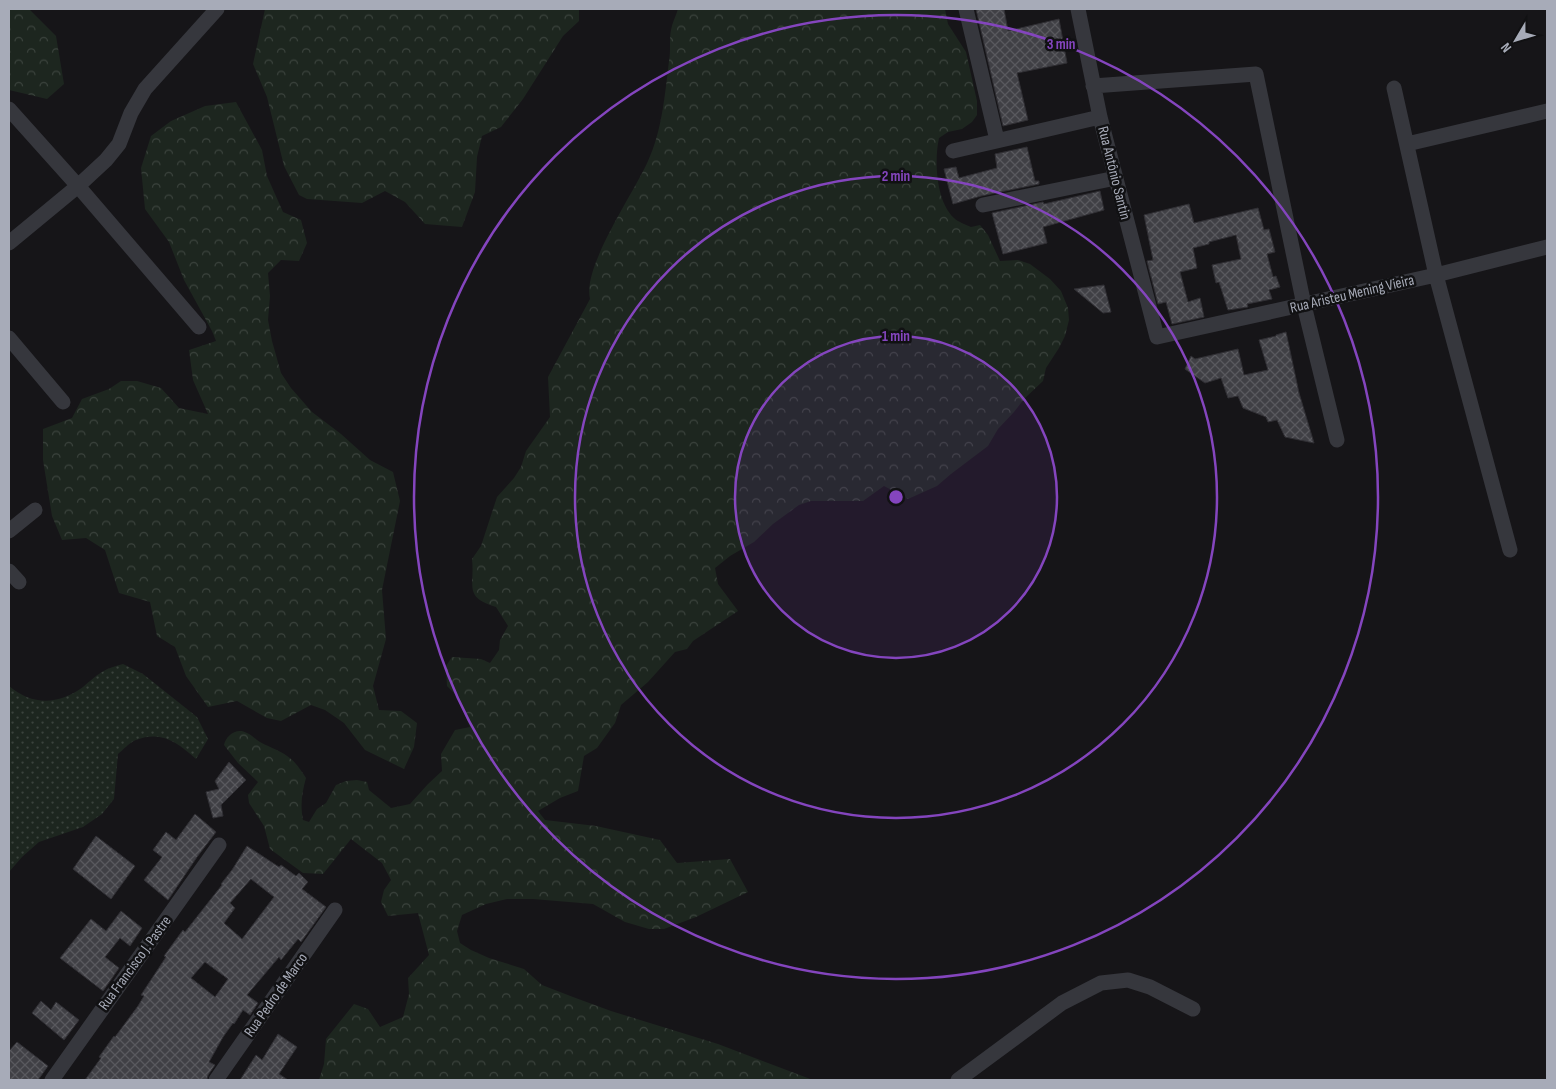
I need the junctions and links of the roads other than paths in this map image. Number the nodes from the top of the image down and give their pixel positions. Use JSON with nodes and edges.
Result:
{"nodes":[{"id":1,"x":217,"y":9,"type":"edge"},
{"id":2,"x":966,"y":9,"type":"edge"},
{"id":3,"x":1078,"y":9,"type":"edge"},
{"id":4,"x":1093,"y":86,"type":"junction"},
{"id":5,"x":1394,"y":88,"type":"dead end"},
{"id":6,"x":9,"y":109,"type":"edge"},
{"id":7,"x":1547,"y":111,"type":"edge"},
{"id":8,"x":1100,"y":116,"type":"junction"},
{"id":9,"x":997,"y":140,"type":"junction"},
{"id":10,"x":1407,"y":144,"type":"junction"},
{"id":11,"x":953,"y":151,"type":"dead end"},
{"id":12,"x":1116,"y":178,"type":"junction"},
{"id":13,"x":78,"y":186,"type":"junction"},
{"id":14,"x":983,"y":205,"type":"dead end"},
{"id":15,"x":9,"y":243,"type":"edge"},
{"id":16,"x":1547,"y":247,"type":"edge"},
{"id":17,"x":1436,"y":275,"type":"junction"},
{"id":18,"x":1304,"y":305,"type":"junction"},
{"id":19,"x":199,"y":327,"type":"dead end"},
{"id":20,"x":1156,"y":336,"type":"joint"},
{"id":21,"x":9,"y":338,"type":"edge"},
{"id":22,"x":63,"y":402,"type":"dead end"},
{"id":23,"x":1337,"y":440,"type":"dead end"},
{"id":24,"x":35,"y":510,"type":"dead end"},
{"id":25,"x":9,"y":531,"type":"edge"},
{"id":26,"x":1510,"y":550,"type":"dead end"},
{"id":27,"x":219,"y":845,"type":"dead end"},
{"id":28,"x":335,"y":910,"type":"dead end"},
{"id":29,"x":1193,"y":1009,"type":"dead end"},
{"id":30,"x":52,"y":1080,"type":"edge"},
{"id":31,"x":216,"y":1080,"type":"edge"},
{"id":32,"x":958,"y":1080,"type":"edge"}],
"edges":[{"from":1,"to":13,"type":"street"},
{"from":2,"to":9,"type":"street"},
{"from":3,"to":4,"type":"street","name":"Rua Antônio Santin"},
{"from":4,"to":8,"type":"street","name":"Rua Antônio Santin"},
{"from":4,"to":18,"type":"street"},
{"from":5,"to":10,"type":"street"},
{"from":6,"to":13,"type":"street"},
{"from":7,"to":10,"type":"street"},
{"from":8,"to":9,"type":"street"},
{"from":8,"to":12,"type":"street","name":"Rua Antônio Santin"},
{"from":9,"to":11,"type":"street"},
{"from":10,"to":17,"type":"street"},
{"from":12,"to":14,"type":"street"},
{"from":12,"to":20,"type":"street","name":"Rua Antônio Santin"},
{"from":13,"to":15,"type":"street"},
{"from":13,"to":19,"type":"street"},
{"from":16,"to":17,"type":"street","name":"Rua Aristeu Mening Vieira"},
{"from":17,"to":18,"type":"street","name":"Rua Aristeu Mening Vieira"},
{"from":17,"to":26,"type":"street"},
{"from":18,"to":20,"type":"street","name":"Rua Aristeu Mening Vieira"},
{"from":18,"to":23,"type":"street"},
{"from":21,"to":22,"type":"street"},
{"from":24,"to":25,"type":"street"},
{"from":27,"to":30,"type":"street","name":"Rua Francisco J. Pastre"},
{"from":28,"to":31,"type":"street","name":"Rua Pedro de Marco"},
{"from":29,"to":32,"type":"street"}]}
